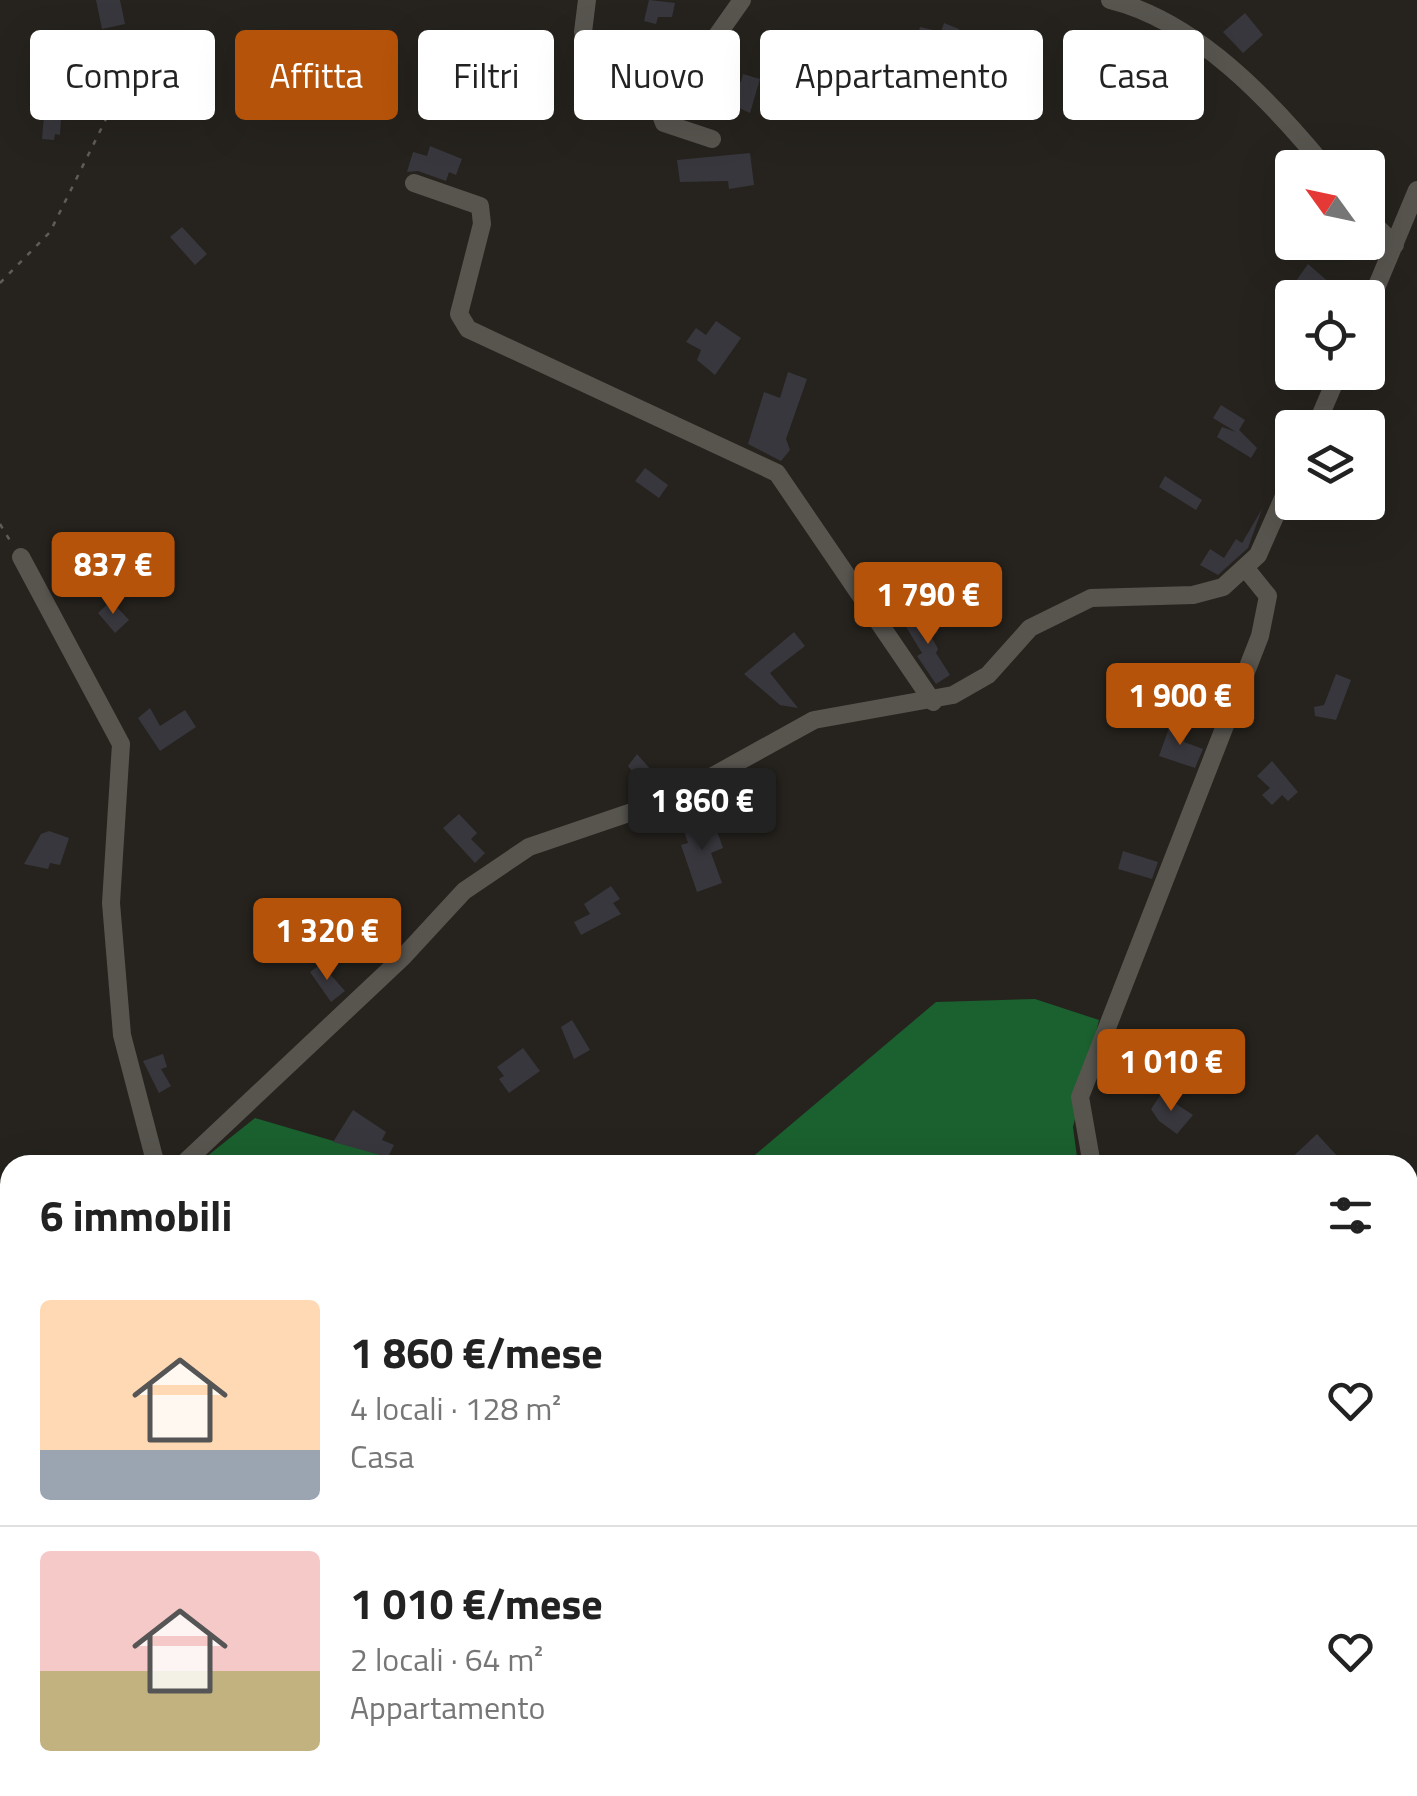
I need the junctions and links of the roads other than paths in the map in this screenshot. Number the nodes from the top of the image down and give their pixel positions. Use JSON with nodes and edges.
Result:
{"nodes":[{"id":1,"x":587,"y":0,"type":"edge"},
{"id":2,"x":742,"y":0,"type":"edge"},
{"id":3,"x":1110,"y":0,"type":"edge"},
{"id":4,"x":583,"y":30,"type":"edge"},
{"id":5,"x":712,"y":140,"type":"dead end"},
{"id":6,"x":1311,"y":150,"type":"edge"},
{"id":7,"x":414,"y":183,"type":"dead end"},
{"id":8,"x":1417,"y":190,"type":"edge"},
{"id":9,"x":1385,"y":235,"type":"edge"},
{"id":10,"x":1395,"y":245,"type":"junction"},
{"id":11,"x":1380,"y":280,"type":"edge"},
{"id":12,"x":1275,"y":513,"type":"edge"},
{"id":13,"x":20,"y":557,"type":"road end"},
{"id":14,"x":1247,"y":570,"type":"junction"},
{"id":15,"x":933,"y":702,"type":"junction"},
{"id":16,"x":153,"y":1155,"type":"edge"},
{"id":17,"x":193,"y":1155,"type":"edge"},
{"id":18,"x":1090,"y":1155,"type":"edge"}],
"edges":[{"from":1,"to":4,"type":"street"},
{"from":2,"to":5,"type":"street"},
{"from":3,"to":6,"type":"street"},
{"from":7,"to":15,"type":"street"},
{"from":8,"to":10,"type":"street"},
{"from":9,"to":10,"type":"street"},
{"from":10,"to":11,"type":"street"},
{"from":12,"to":14,"type":"street"},
{"from":13,"to":16,"type":"street"},
{"from":14,"to":15,"type":"street"},
{"from":14,"to":18,"type":"street"},
{"from":15,"to":17,"type":"street"}]}
